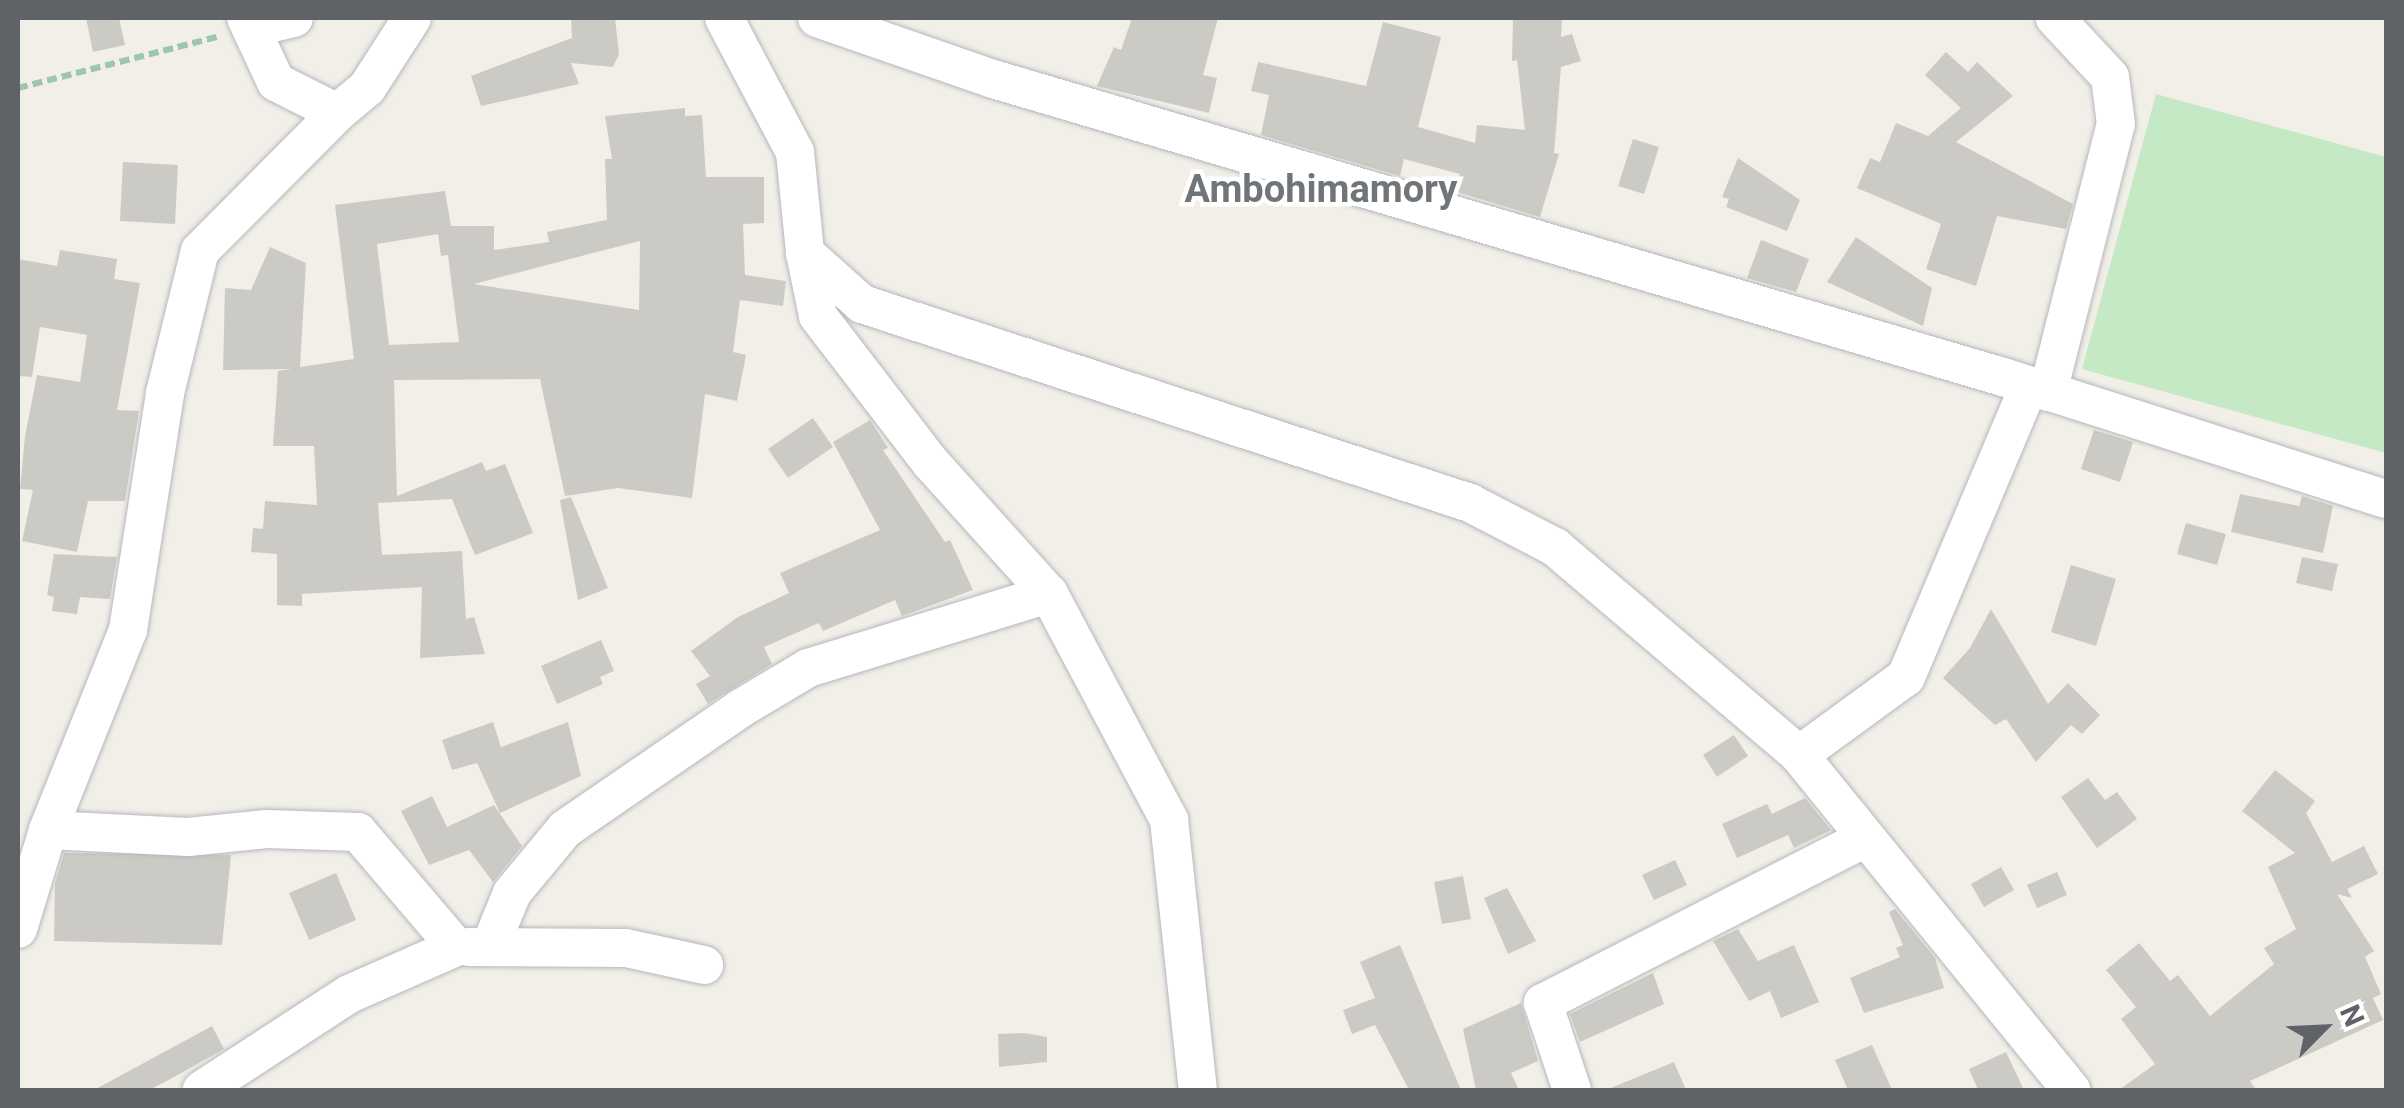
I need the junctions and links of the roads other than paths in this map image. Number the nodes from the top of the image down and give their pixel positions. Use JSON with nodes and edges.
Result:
{"nodes":[{"id":1,"x":294,"y":18,"type":"edge"},
{"id":2,"x":412,"y":18,"type":"edge"},
{"id":3,"x":724,"y":18,"type":"edge"},
{"id":4,"x":818,"y":18,"type":"edge"},
{"id":5,"x":2055,"y":18,"type":"edge"},
{"id":6,"x":248,"y":23,"type":"edge"},
{"id":7,"x":337,"y":113,"type":"junction"},
{"id":8,"x":805,"y":253,"type":"junction"},
{"id":9,"x":2038,"y":389,"type":"junction"},
{"id":10,"x":2386,"y":499,"type":"edge"},
{"id":11,"x":1049,"y":594,"type":"junction"},
{"id":12,"x":1799,"y":755,"type":"junction"},
{"id":13,"x":48,"y":830,"type":"junction"},
{"id":14,"x":1864,"y":839,"type":"junction"},
{"id":15,"x":18,"y":928,"type":"edge"},
{"id":16,"x":473,"y":947,"type":"junction"},
{"id":17,"x":704,"y":966,"type":"dead end"},
{"id":18,"x":202,"y":1090,"type":"edge"},
{"id":19,"x":1198,"y":1090,"type":"edge"},
{"id":20,"x":1572,"y":1090,"type":"edge"},
{"id":21,"x":2071,"y":1090,"type":"edge"}],
"edges":[{"from":1,"to":6,"type":"street"},
{"from":2,"to":7,"type":"street"},
{"from":3,"to":8,"type":"street"},
{"from":4,"to":9,"type":"street"},
{"from":5,"to":9,"type":"street"},
{"from":6,"to":7,"type":"street"},
{"from":7,"to":13,"type":"street"},
{"from":8,"to":11,"type":"street"},
{"from":8,"to":12,"type":"street"},
{"from":9,"to":10,"type":"street"},
{"from":9,"to":12,"type":"street"},
{"from":11,"to":16,"type":"street"},
{"from":11,"to":19,"type":"street"},
{"from":12,"to":14,"type":"street"},
{"from":13,"to":15,"type":"street"},
{"from":13,"to":16,"type":"street"},
{"from":14,"to":20,"type":"street"},
{"from":14,"to":21,"type":"street"},
{"from":16,"to":17,"type":"street"},
{"from":16,"to":18,"type":"street"}]}
